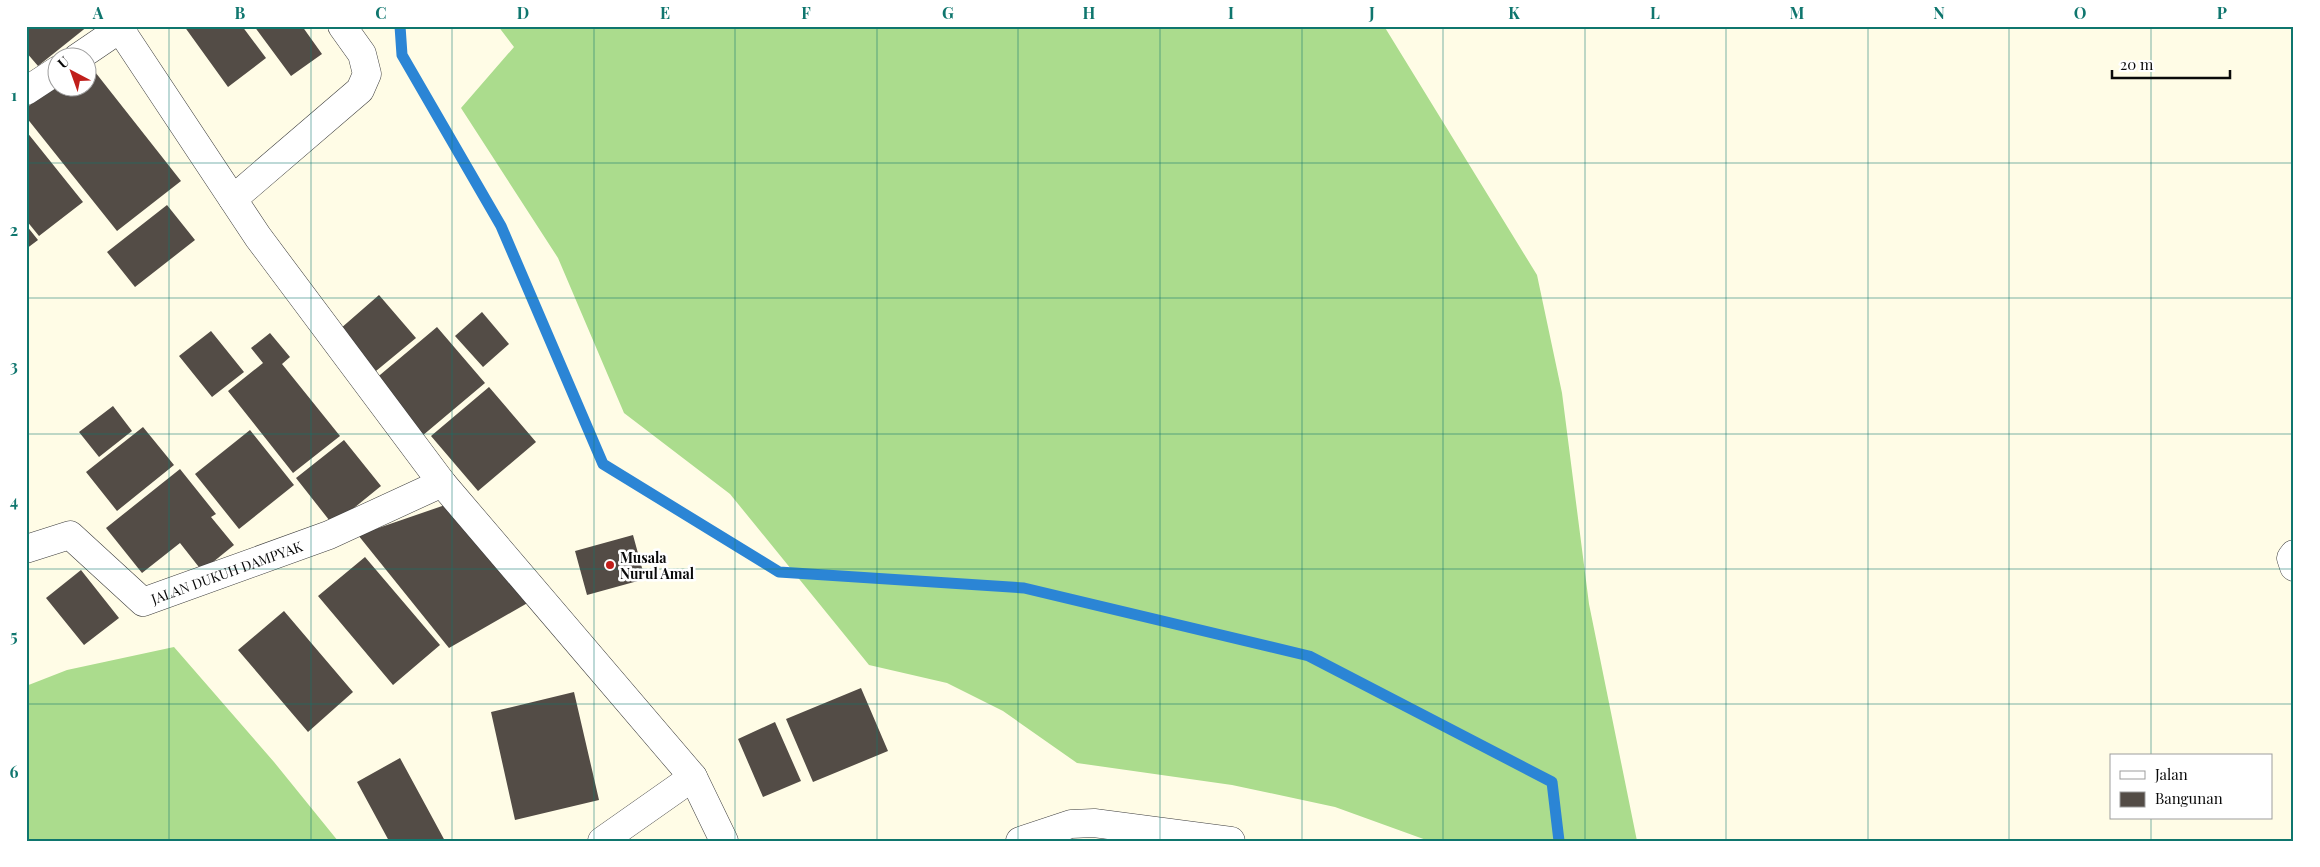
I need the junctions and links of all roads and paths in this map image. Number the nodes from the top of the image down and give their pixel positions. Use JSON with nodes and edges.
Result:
{"nodes":[{"id":1,"x":342,"y":26,"type":"edge"},
{"id":2,"x":120,"y":27,"type":"edge"},
{"id":3,"x":91,"y":48,"type":"edge"},
{"id":4,"x":48,"y":77,"type":"edge"},
{"id":5,"x":26,"y":91,"type":"edge"},
{"id":6,"x":234,"y":199,"type":"junction"},
{"id":7,"x":442,"y":483,"type":"junction"},
{"id":8,"x":26,"y":549,"type":"edge"},
{"id":9,"x":2294,"y":554,"type":"edge"},
{"id":10,"x":2294,"y":567,"type":"edge"},
{"id":11,"x":693,"y":777,"type":"junction"},
{"id":12,"x":602,"y":841,"type":"edge"},
{"id":13,"x":724,"y":841,"type":"edge"},
{"id":14,"x":1020,"y":841,"type":"edge"},
{"id":15,"x":1231,"y":841,"type":"edge"}],
"edges":[{"from":1,"to":6,"type":"street"},
{"from":2,"to":3,"type":"street"},
{"from":2,"to":6,"type":"street"},
{"from":4,"to":5,"type":"street"},
{"from":6,"to":7,"type":"street"},
{"from":7,"to":8,"type":"street","name":"JALAN DUKUH DAMPYAK"},
{"from":7,"to":11,"type":"street"},
{"from":9,"to":10,"type":"street"},
{"from":11,"to":12,"type":"street"},
{"from":11,"to":13,"type":"street"},
{"from":14,"to":15,"type":"street"}]}
